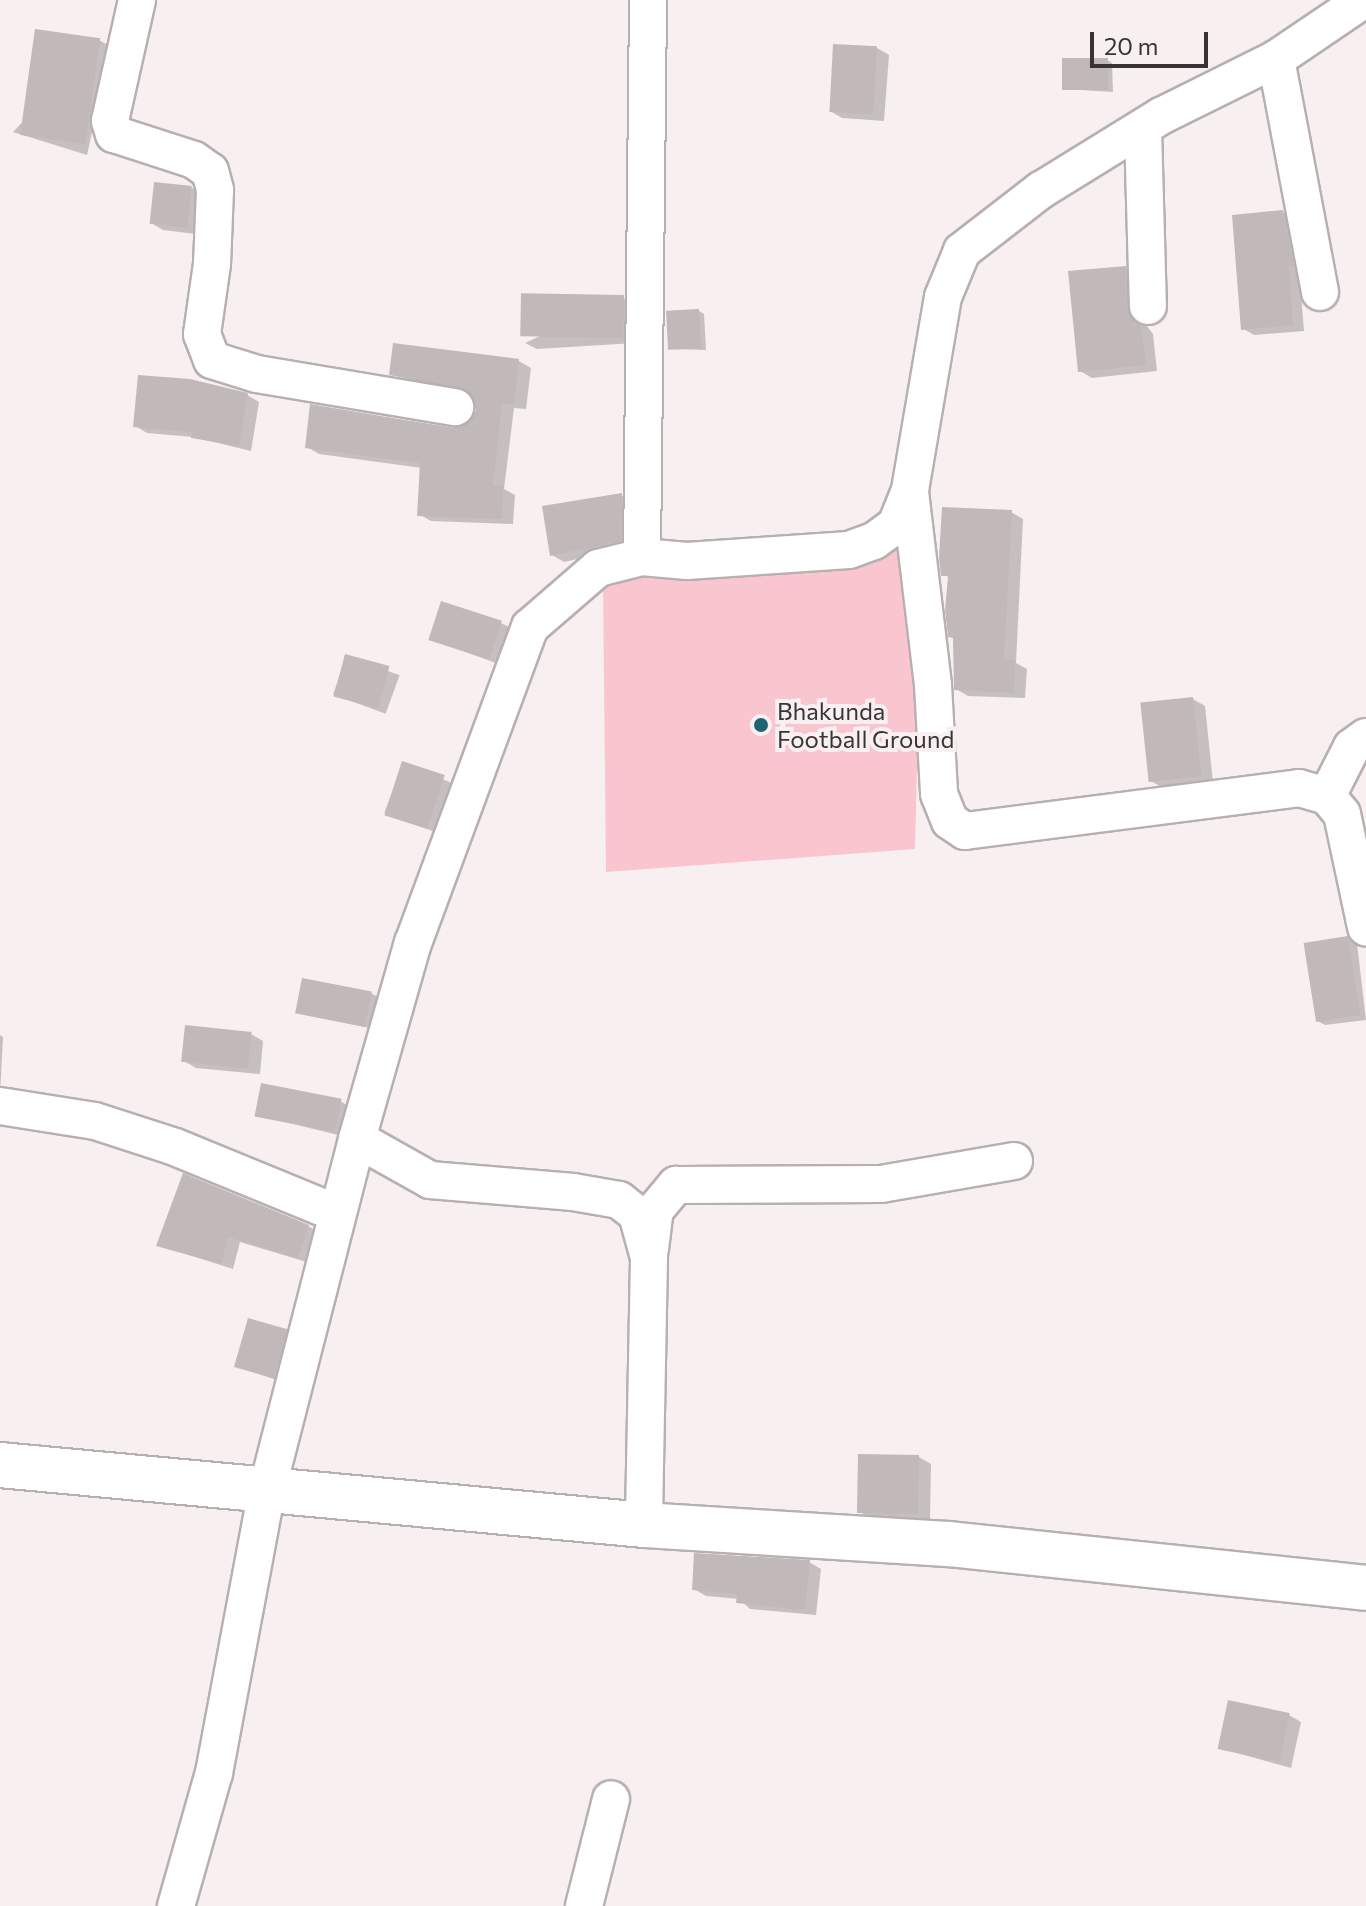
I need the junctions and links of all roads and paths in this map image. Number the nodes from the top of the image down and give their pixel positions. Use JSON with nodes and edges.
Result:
{"nodes":[{"id":1,"x":137,"y":0,"type":"edge"},
{"id":2,"x":648,"y":0,"type":"edge"},
{"id":3,"x":1363,"y":0,"type":"edge"},
{"id":4,"x":1276,"y":59,"type":"junction"},
{"id":5,"x":1143,"y":130,"type":"junction"},
{"id":6,"x":1320,"y":292,"type":"dead end"},
{"id":7,"x":1148,"y":306,"type":"dead end"},
{"id":8,"x":455,"y":407,"type":"dead end"},
{"id":9,"x":910,"y":490,"type":"junction"},
{"id":10,"x":642,"y":557,"type":"junction"},
{"id":11,"x":1366,"y":737,"type":"edge"},
{"id":12,"x":1327,"y":796,"type":"junction"},
{"id":13,"x":1366,"y":927,"type":"edge"},
{"id":14,"x":0,"y":1106,"type":"edge"},
{"id":15,"x":357,"y":1139,"type":"junction"},
{"id":16,"x":1014,"y":1161,"type":"dead end"},
{"id":17,"x":336,"y":1213,"type":"junction"},
{"id":18,"x":649,"y":1258,"type":"junction"},
{"id":19,"x":0,"y":1465,"type":"edge"},
{"id":20,"x":267,"y":1490,"type":"junction"},
{"id":21,"x":644,"y":1525,"type":"junction"},
{"id":22,"x":1366,"y":1588,"type":"edge"},
{"id":23,"x":611,"y":1799,"type":"dead end"},
{"id":24,"x":176,"y":1906,"type":"edge"},
{"id":25,"x":584,"y":1906,"type":"edge"}],
"edges":[{"from":1,"to":8,"type":"street"},
{"from":2,"to":10,"type":"street"},
{"from":3,"to":4,"type":"street"},
{"from":4,"to":5,"type":"street"},
{"from":4,"to":6,"type":"street"},
{"from":5,"to":7,"type":"street"},
{"from":5,"to":9,"type":"street"},
{"from":9,"to":10,"type":"street"},
{"from":9,"to":12,"type":"street"},
{"from":10,"to":15,"type":"street"},
{"from":11,"to":12,"type":"street"},
{"from":12,"to":13,"type":"street"},
{"from":14,"to":17,"type":"street"},
{"from":15,"to":17,"type":"street"},
{"from":15,"to":18,"type":"street"},
{"from":16,"to":18,"type":"street"},
{"from":17,"to":20,"type":"street"},
{"from":18,"to":21,"type":"street"},
{"from":19,"to":20,"type":"street"},
{"from":20,"to":21,"type":"street"},
{"from":20,"to":24,"type":"street"},
{"from":21,"to":22,"type":"street"},
{"from":23,"to":25,"type":"street"}]}
